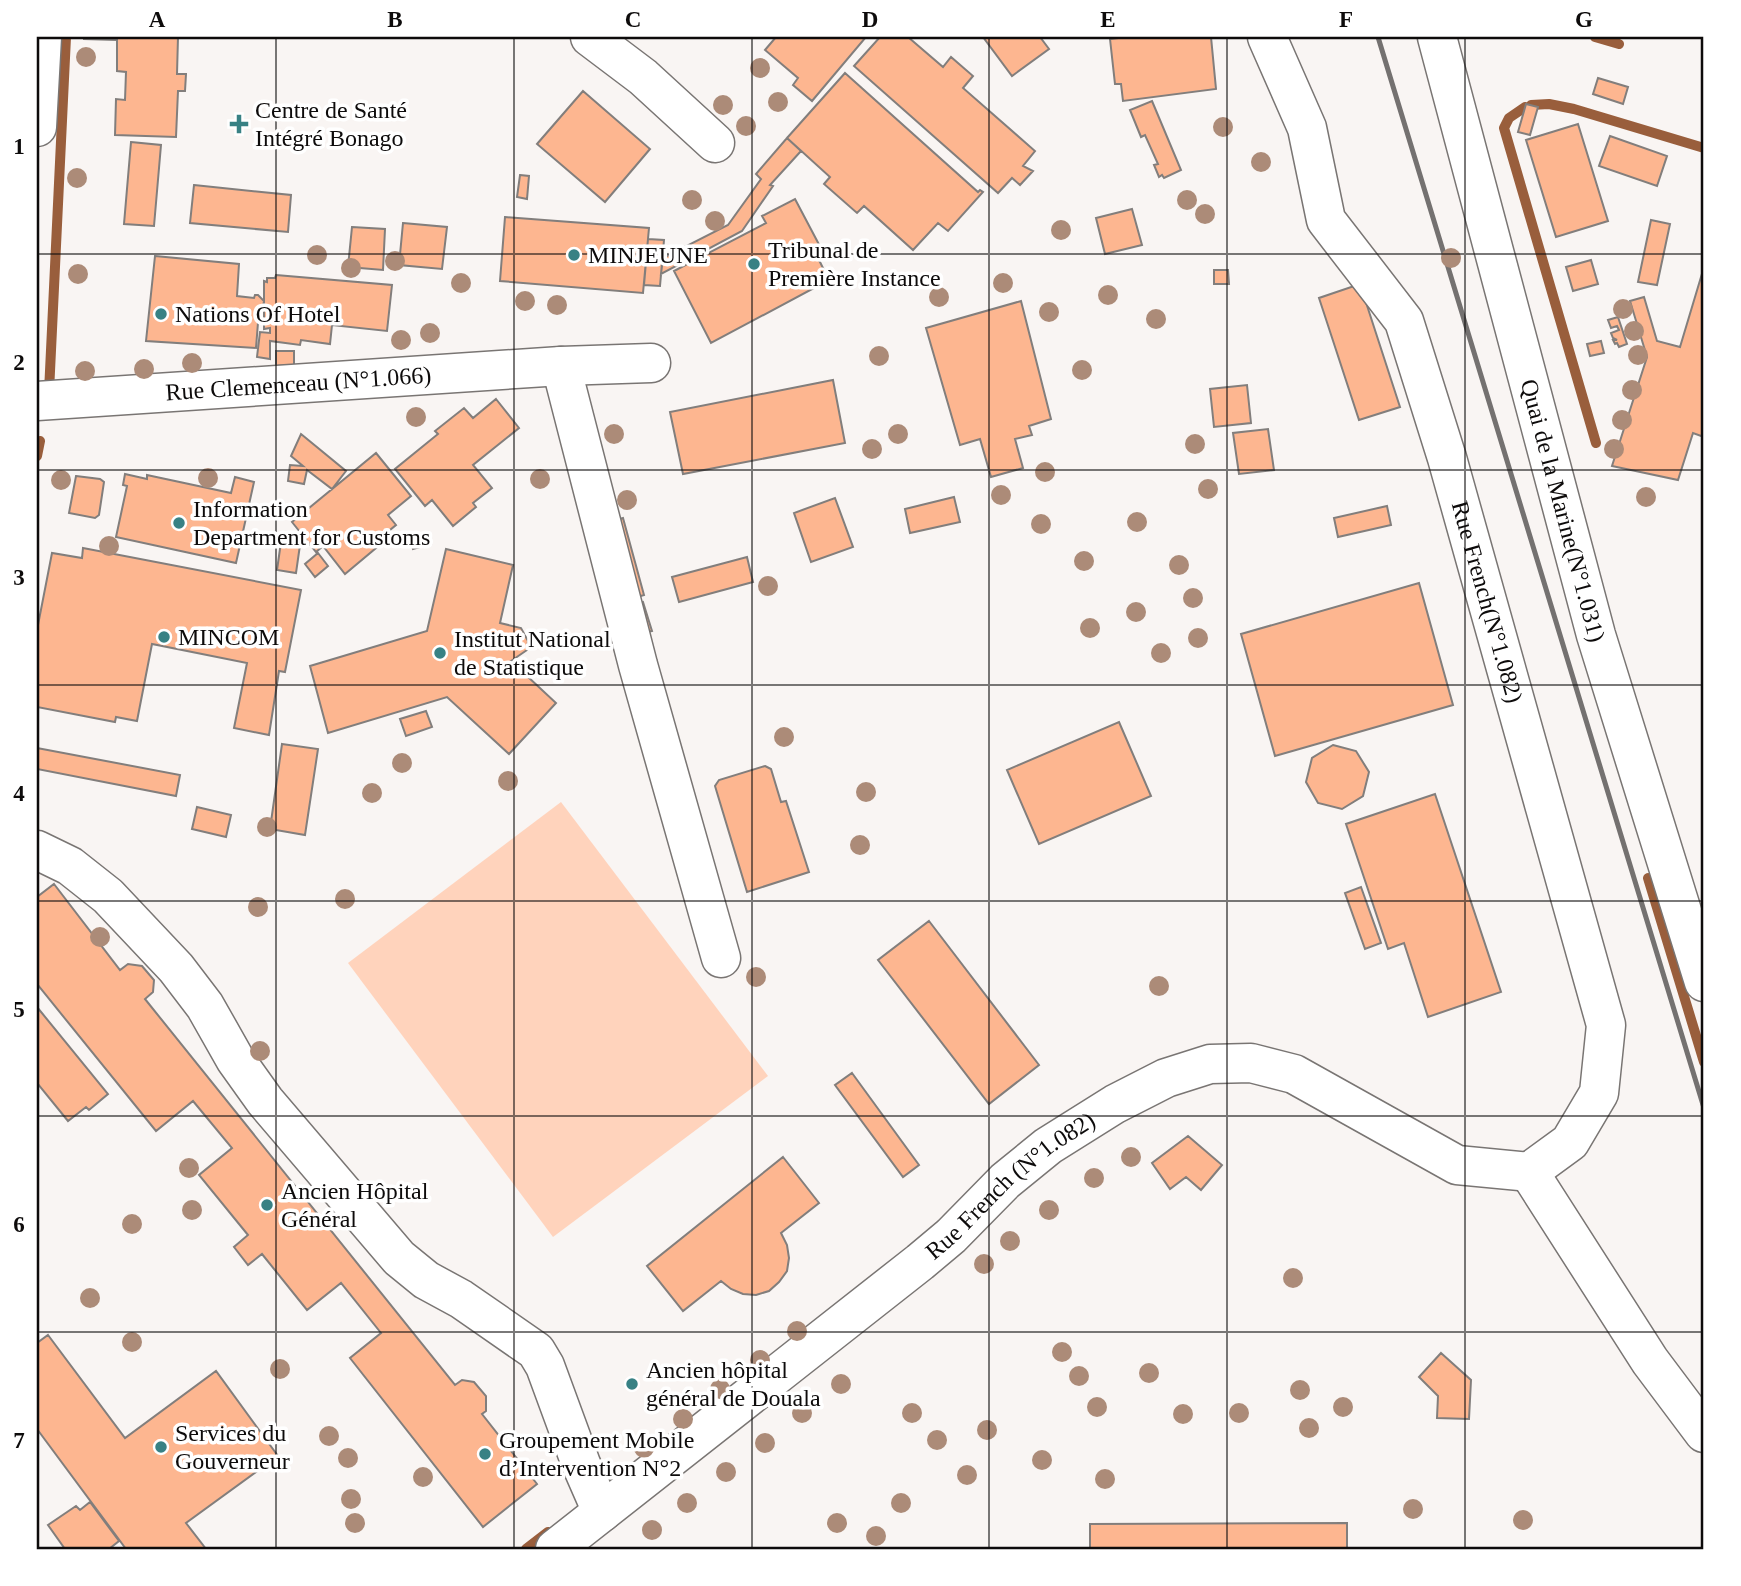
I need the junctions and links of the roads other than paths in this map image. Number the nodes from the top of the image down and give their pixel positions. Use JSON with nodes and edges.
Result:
{"nodes":[{"id":1,"x":42,"y":37,"type":"edge"},
{"id":2,"x":590,"y":37,"type":"edge"},
{"id":3,"x":1267,"y":37,"type":"edge"},
{"id":4,"x":1437,"y":37,"type":"edge"},
{"id":5,"x":37,"y":127,"type":"edge"},
{"id":6,"x":715,"y":143,"type":"dead end"},
{"id":7,"x":651,"y":363,"type":"dead end"},
{"id":8,"x":561,"y":366,"type":"junction"},
{"id":9,"x":37,"y":401,"type":"edge"},
{"id":10,"x":37,"y":850,"type":"edge"},
{"id":11,"x":721,"y":958,"type":"dead end"},
{"id":12,"x":1704,"y":982,"type":"edge"},
{"id":13,"x":1529,"y":1172,"type":"junction"},
{"id":14,"x":1704,"y":1433,"type":"edge"},
{"id":15,"x":602,"y":1512,"type":"junction"},
{"id":16,"x":555,"y":1549,"type":"edge"}],
"edges":[{"from":1,"to":5,"type":"street"},
{"from":2,"to":6,"type":"street"},
{"from":3,"to":13,"type":"street","name":"Rue French(N°1.082)"},
{"from":4,"to":12,"type":"street","name":"Quai de la Marine(N°1.031)"},
{"from":7,"to":8,"type":"street","name":"Rue Clemenceau (N°1.066)"},
{"from":8,"to":9,"type":"street","name":"Rue Clemenceau (N°1.066)"},
{"from":8,"to":11,"type":"street"},
{"from":10,"to":15,"type":"street"},
{"from":13,"to":14,"type":"street"},
{"from":13,"to":15,"type":"street","name":"Rue French (N°1.082)"},
{"from":15,"to":16,"type":"street","name":"Rue French (N°1.082)"}]}
